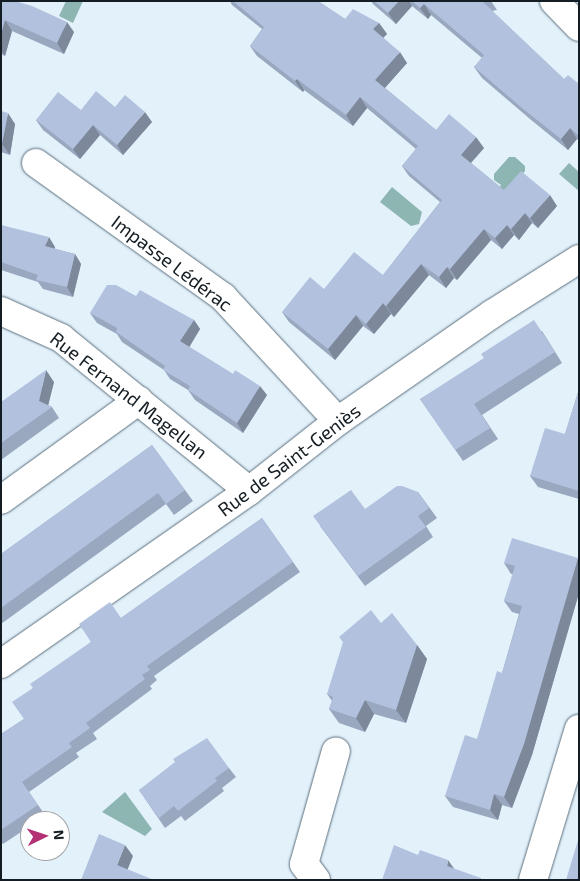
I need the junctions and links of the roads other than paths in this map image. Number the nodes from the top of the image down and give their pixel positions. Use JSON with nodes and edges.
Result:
{"nodes":[{"id":1,"x":554,"y":1,"type":"edge"},
{"id":2,"x":579,"y":27,"type":"edge"},
{"id":3,"x":36,"y":163,"type":"dead end"},
{"id":4,"x":579,"y":259,"type":"edge"},
{"id":5,"x":1,"y":311,"type":"edge"},
{"id":6,"x":139,"y":400,"type":"junction"},
{"id":7,"x":338,"y":421,"type":"junction"},
{"id":8,"x":249,"y":491,"type":"junction"},
{"id":9,"x":1,"y":500,"type":"edge"},
{"id":10,"x":1,"y":664,"type":"edge"},
{"id":11,"x":579,"y":729,"type":"edge"},
{"id":12,"x":336,"y":751,"type":"dead end"},
{"id":13,"x":316,"y":880,"type":"edge"},
{"id":14,"x":533,"y":880,"type":"edge"}],
"edges":[{"from":1,"to":2,"type":"street"},
{"from":3,"to":7,"type":"street","name":"Impasse Lédérac"},
{"from":4,"to":7,"type":"street","name":"Rue de Saint-Geniès"},
{"from":5,"to":6,"type":"street","name":"Rue Fernand Magellan"},
{"from":6,"to":8,"type":"street","name":"Rue Fernand Magellan"},
{"from":6,"to":9,"type":"street"},
{"from":7,"to":8,"type":"street","name":"Rue de Saint-Geniès"},
{"from":8,"to":10,"type":"street","name":"Rue de Saint-Geniès"},
{"from":11,"to":14,"type":"street"},
{"from":12,"to":13,"type":"street"}]}
